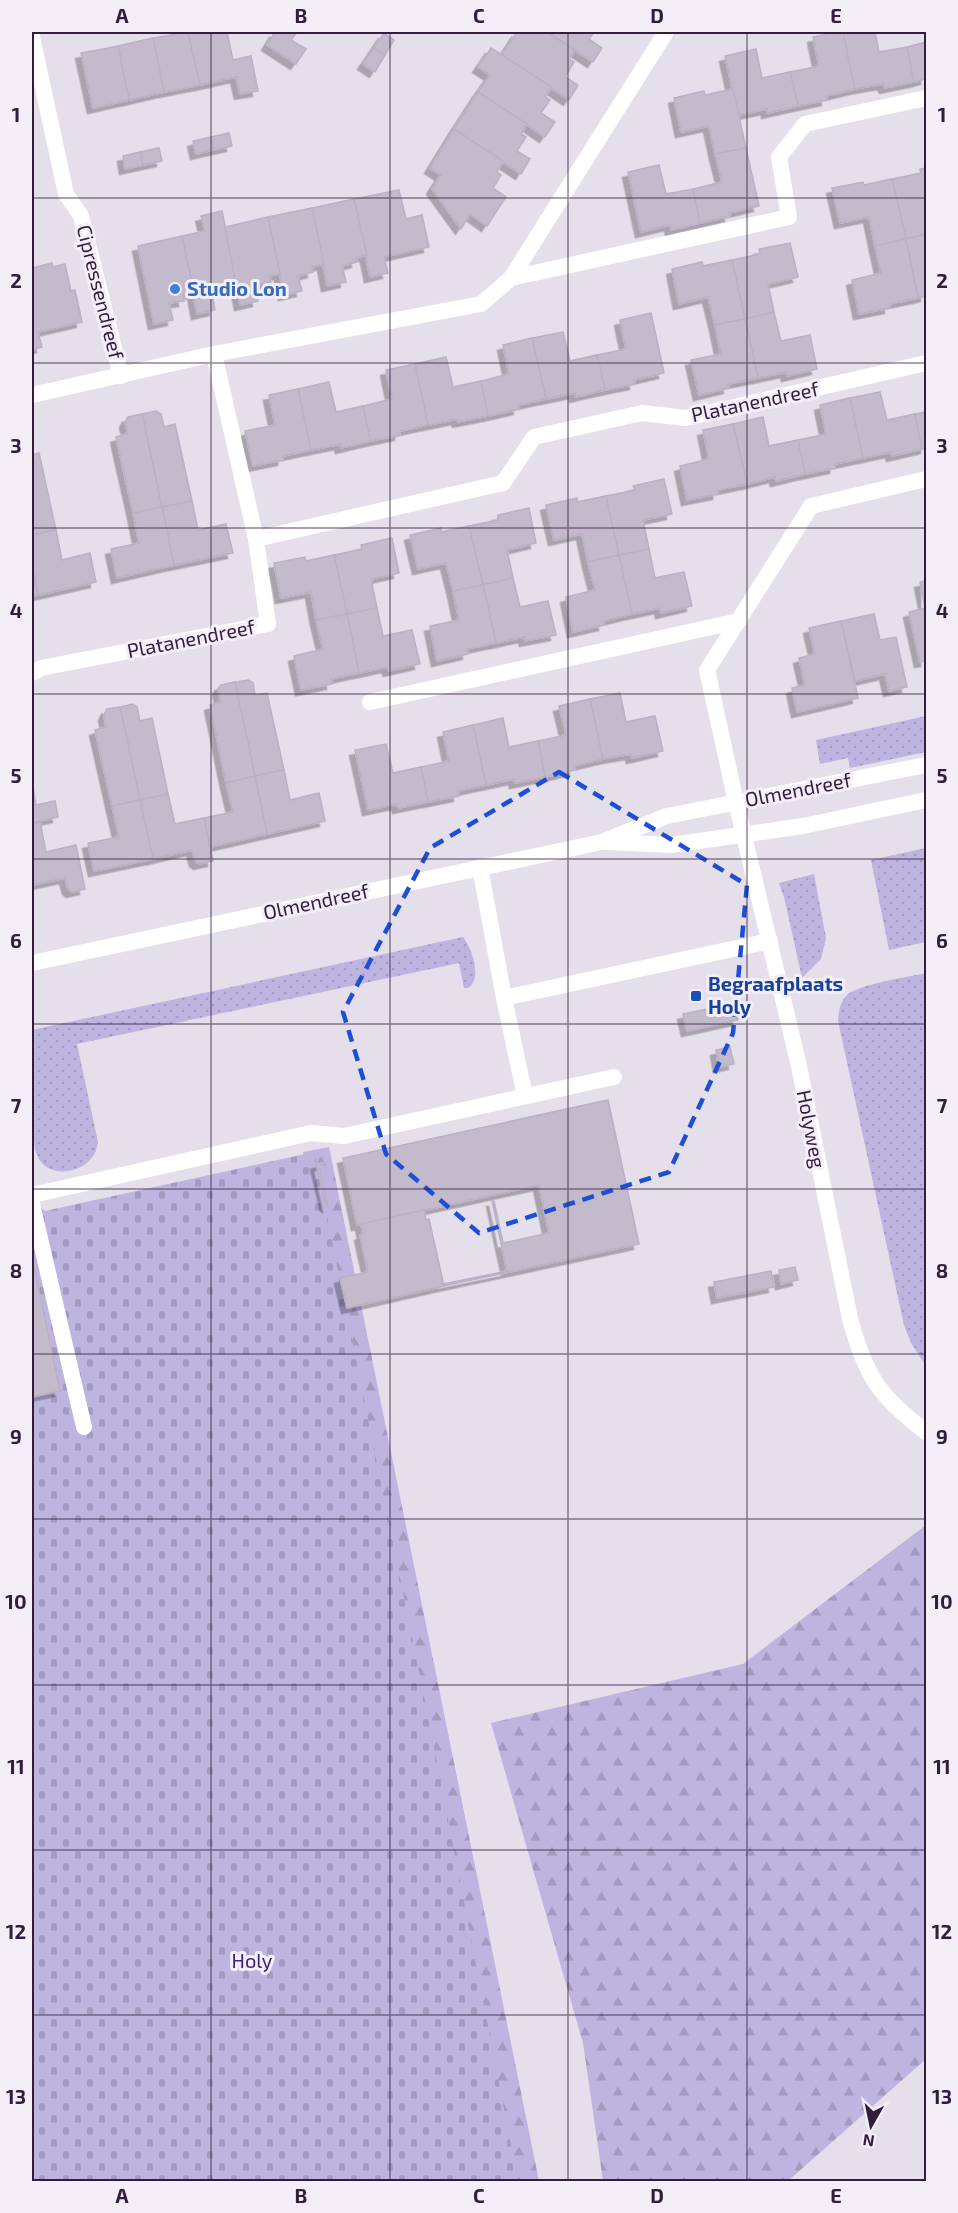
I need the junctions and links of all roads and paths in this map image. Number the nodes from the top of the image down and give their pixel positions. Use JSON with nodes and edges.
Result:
{"nodes":[{"id":1,"x":666,"y":32,"type":"edge"},
{"id":2,"x":32,"y":37,"type":"edge"},
{"id":3,"x":927,"y":98,"type":"edge"},
{"id":4,"x":511,"y":278,"type":"junction"},
{"id":5,"x":214,"y":354,"type":"junction"},
{"id":6,"x":927,"y":363,"type":"edge"},
{"id":7,"x":121,"y":376,"type":"junction"},
{"id":8,"x":32,"y":394,"type":"edge"},
{"id":9,"x":927,"y":479,"type":"edge"},
{"id":10,"x":256,"y":539,"type":"junction"},
{"id":11,"x":739,"y":621,"type":"junction"},
{"id":12,"x":32,"y":673,"type":"edge"},
{"id":13,"x":370,"y":702,"type":"dead end"},
{"id":14,"x":927,"y":765,"type":"edge"},
{"id":15,"x":927,"y":800,"type":"edge"},
{"id":16,"x":736,"y":802,"type":"junction"},
{"id":17,"x":743,"y":834,"type":"junction"},
{"id":18,"x":602,"y":842,"type":"junction"},
{"id":19,"x":480,"y":867,"type":"junction"},
{"id":20,"x":770,"y":941,"type":"junction"},
{"id":21,"x":32,"y":963,"type":"edge"},
{"id":22,"x":504,"y":998,"type":"junction"},
{"id":23,"x":614,"y":1077,"type":"dead end"},
{"id":24,"x":525,"y":1096,"type":"junction"},
{"id":25,"x":32,"y":1195,"type":"edge"},
{"id":26,"x":32,"y":1204,"type":"edge"},
{"id":27,"x":84,"y":1427,"type":"dead end"},
{"id":28,"x":927,"y":1432,"type":"edge"}],
"edges":[{"from":1,"to":4,"type":"street"},
{"from":2,"to":7,"type":"street","name":"Cipressendreef"},
{"from":3,"to":4,"type":"street"},
{"from":4,"to":5,"type":"street"},
{"from":5,"to":7,"type":"street"},
{"from":5,"to":10,"type":"street","name":"Platanendreef"},
{"from":6,"to":10,"type":"street","name":"Platanendreef"},
{"from":7,"to":8,"type":"street"},
{"from":9,"to":11,"type":"street"},
{"from":10,"to":12,"type":"street","name":"Platanendreef"},
{"from":11,"to":13,"type":"street"},
{"from":11,"to":16,"type":"street"},
{"from":14,"to":16,"type":"street","name":"Olmendreef"},
{"from":15,"to":17,"type":"street","name":"Olmendreef"},
{"from":16,"to":17,"type":"street","name":"Holyweg"},
{"from":16,"to":18,"type":"street","name":"Olmendreef"},
{"from":17,"to":18,"type":"street","name":"Olmendreef"},
{"from":17,"to":20,"type":"street","name":"Holyweg"},
{"from":18,"to":19,"type":"street","name":"Olmendreef"},
{"from":19,"to":21,"type":"street","name":"Olmendreef"},
{"from":19,"to":22,"type":"street"},
{"from":20,"to":22,"type":"street"},
{"from":20,"to":28,"type":"street","name":"Holyweg"},
{"from":22,"to":24,"type":"street"},
{"from":23,"to":24,"type":"street"},
{"from":24,"to":25,"type":"street"},
{"from":26,"to":27,"type":"street"}]}
